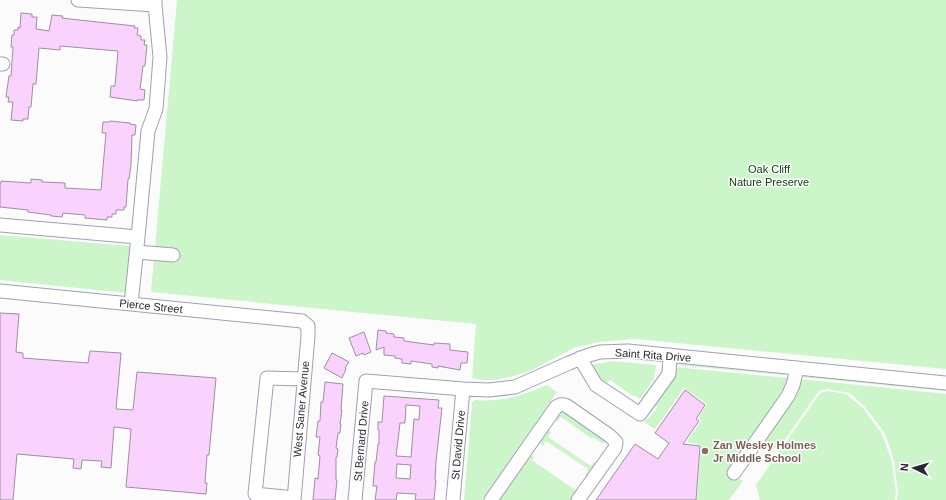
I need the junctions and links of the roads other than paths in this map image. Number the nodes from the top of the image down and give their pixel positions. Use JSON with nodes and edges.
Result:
{"nodes":[{"id":1,"x":78,"y":0,"type":"edge"},
{"id":2,"x":155,"y":2,"type":"edge"},
{"id":3,"x":0,"y":224,"type":"edge"},
{"id":4,"x":138,"y":237,"type":"junction"},
{"id":5,"x":137,"y":252,"type":"junction"},
{"id":6,"x":173,"y":255,"type":"dead end"},
{"id":7,"x":0,"y":291,"type":"edge"},
{"id":8,"x":131,"y":304,"type":"junction"},
{"id":9,"x":302,"y":321,"type":"joint"},
{"id":10,"x":670,"y":355,"type":"junction"},
{"id":11,"x":580,"y":358,"type":"junction"},
{"id":12,"x":797,"y":368,"type":"junction"},
{"id":13,"x":304,"y":379,"type":"junction"},
{"id":14,"x":366,"y":381,"type":"joint"},
{"id":15,"x":946,"y":383,"type":"edge"},
{"id":16,"x":463,"y":389,"type":"junction"},
{"id":17,"x":734,"y":473,"type":"dead end"},
{"id":18,"x":250,"y":497,"type":"edge"},
{"id":19,"x":294,"y":499,"type":"edge"},
{"id":20,"x":355,"y":500,"type":"edge"},
{"id":21,"x":453,"y":500,"type":"edge"},
{"id":22,"x":491,"y":500,"type":"edge"},
{"id":23,"x":578,"y":500,"type":"edge"}],
"edges":[{"from":1,"to":2,"type":"street"},
{"from":2,"to":4,"type":"street"},
{"from":3,"to":4,"type":"street"},
{"from":4,"to":5,"type":"street"},
{"from":5,"to":6,"type":"street"},
{"from":5,"to":8,"type":"street"},
{"from":7,"to":8,"type":"street","name":"Pierce Street"},
{"from":8,"to":9,"type":"street","name":"Pierce Street"},
{"from":9,"to":13,"type":"street","name":"West Saner Avenue"},
{"from":10,"to":11,"type":"street","name":"Saint Rita Drive"},
{"from":10,"to":11,"type":"street"},
{"from":10,"to":12,"type":"street","name":"Saint Rita Drive"},
{"from":11,"to":16,"type":"street","name":"Saint Rita Drive"},
{"from":12,"to":15,"type":"street","name":"Saint Rita Drive"},
{"from":12,"to":17,"type":"street"},
{"from":13,"to":18,"type":"street"},
{"from":13,"to":19,"type":"street","name":"West Saner Avenue"},
{"from":14,"to":16,"type":"street","name":"Saint Rita Drive"},
{"from":14,"to":20,"type":"street","name":"St Bernard Drive"},
{"from":16,"to":21,"type":"street","name":"St David Drive"},
{"from":18,"to":19,"type":"street"},
{"from":22,"to":23,"type":"street"}]}
